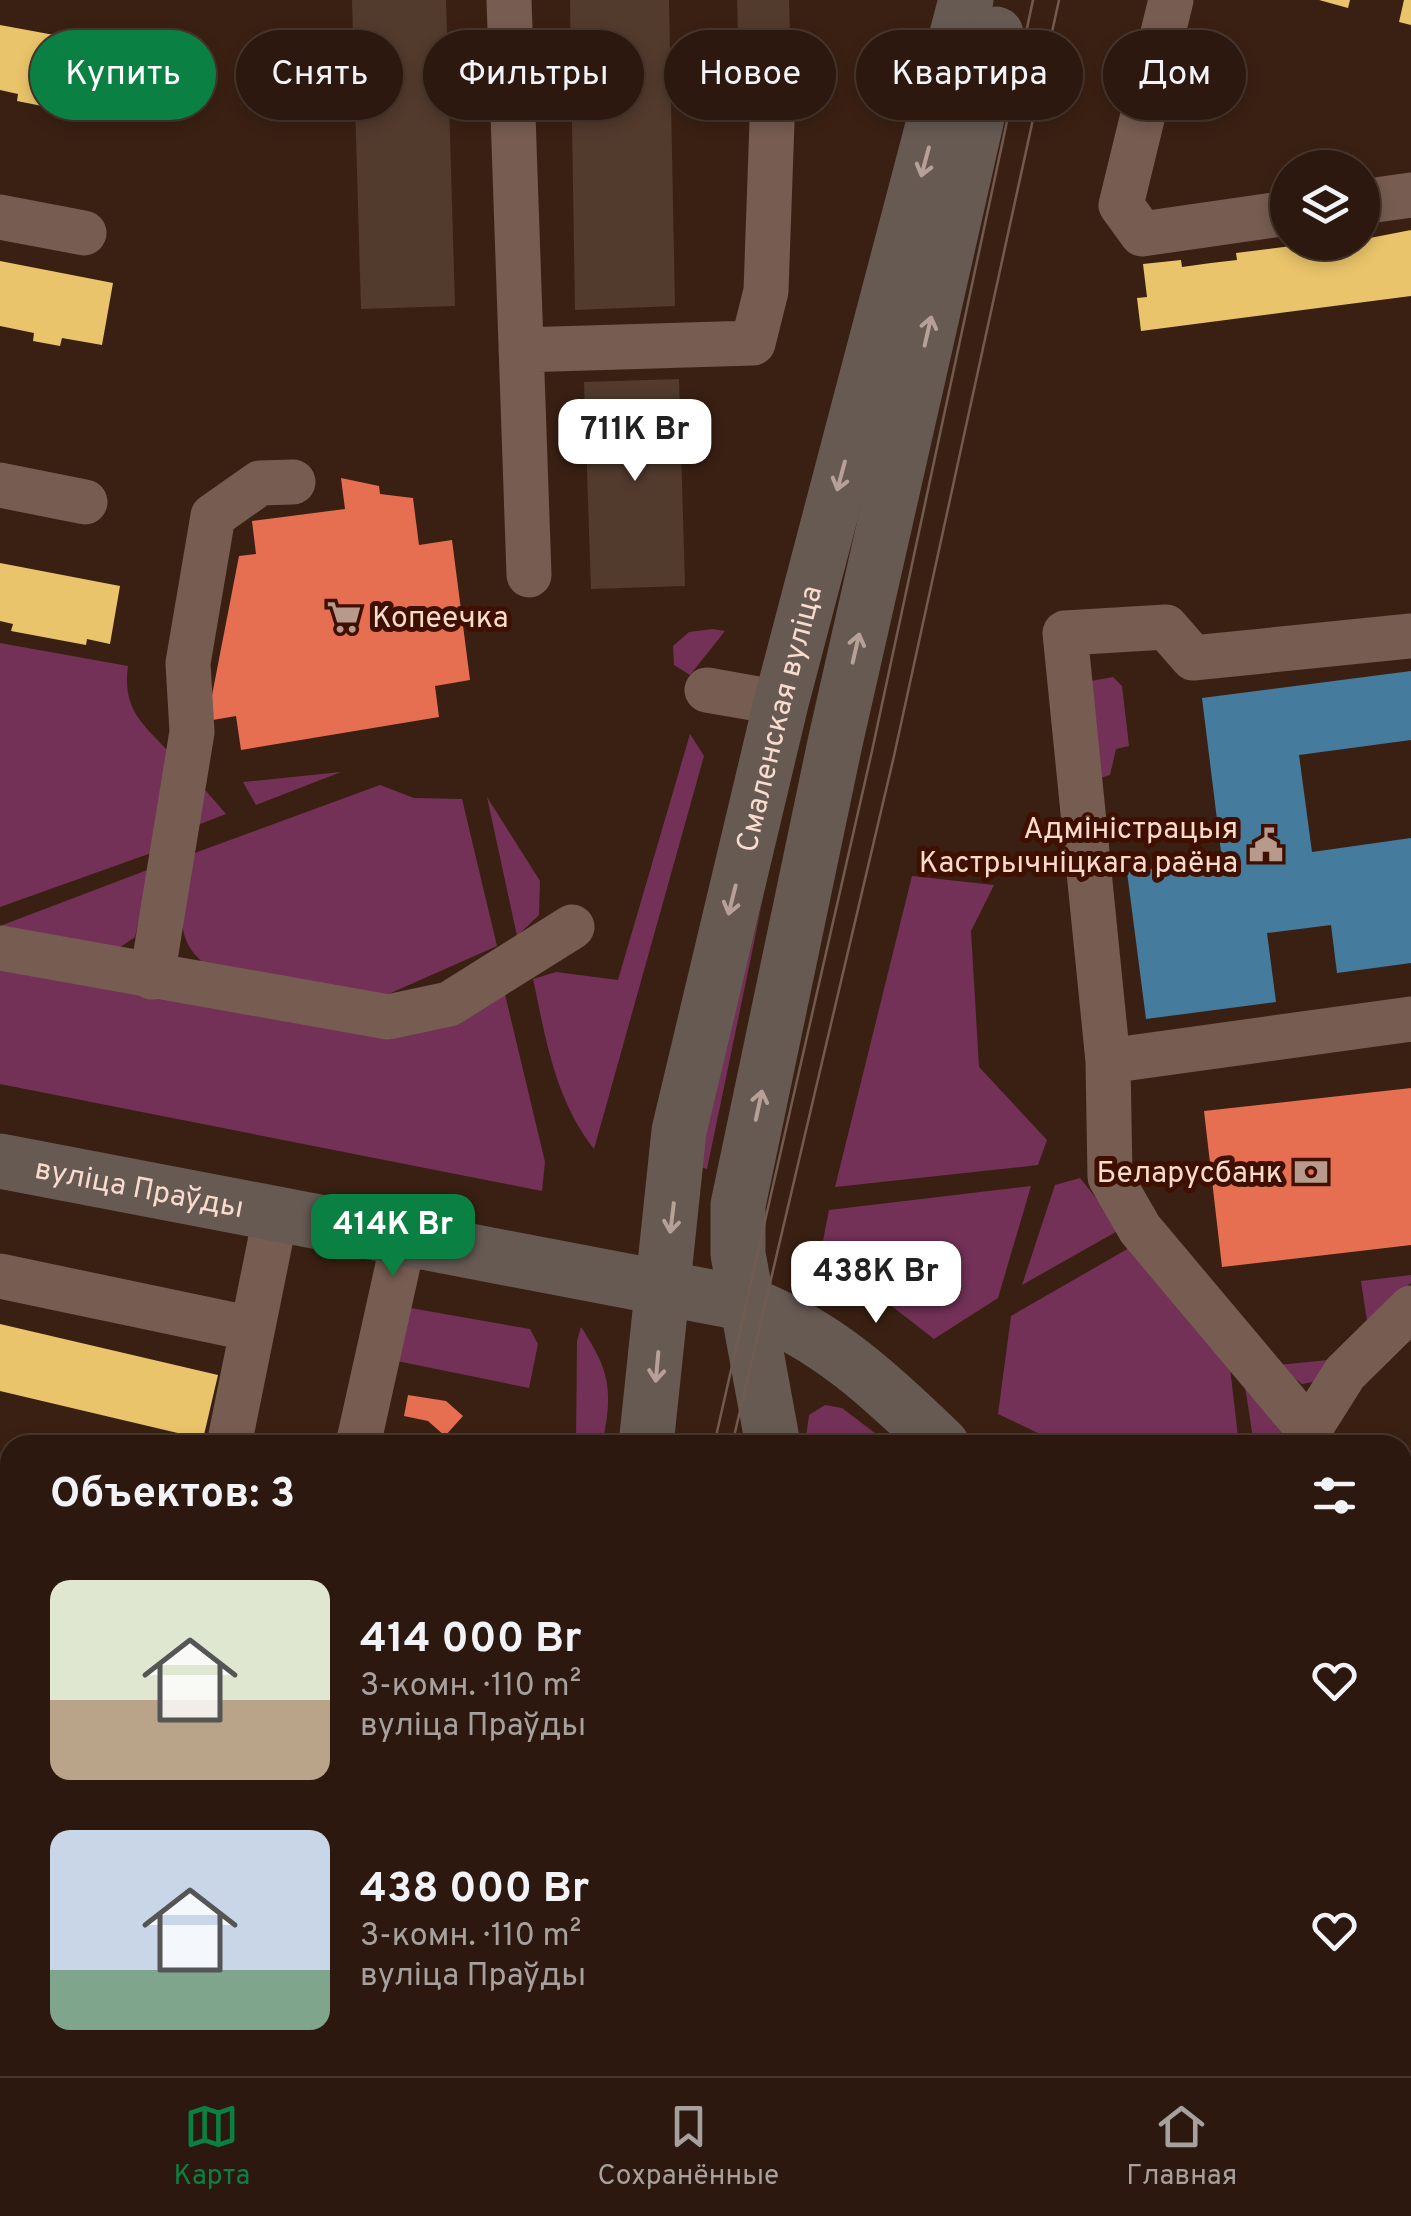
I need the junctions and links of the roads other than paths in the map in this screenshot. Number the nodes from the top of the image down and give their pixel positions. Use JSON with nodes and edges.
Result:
{"nodes":[{"id":1,"x":509,"y":0,"type":"edge"},
{"id":2,"x":966,"y":0,"type":"edge"},
{"id":3,"x":1004,"y":0,"type":"edge"},
{"id":4,"x":1170,"y":0,"type":"edge"},
{"id":5,"x":772,"y":122,"type":"dead end"},
{"id":6,"x":1411,"y":195,"type":"edge"},
{"id":7,"x":1380,"y":199,"type":"edge"},
{"id":8,"x":1270,"y":216,"type":"edge"},
{"id":9,"x":0,"y":217,"type":"edge"},
{"id":10,"x":84,"y":232,"type":"dead end"},
{"id":11,"x":522,"y":350,"type":"junction"},
{"id":12,"x":293,"y":482,"type":"dead end"},
{"id":13,"x":0,"y":485,"type":"edge"},
{"id":14,"x":85,"y":502,"type":"dead end"},
{"id":15,"x":530,"y":575,"type":"dead end"},
{"id":16,"x":1411,"y":636,"type":"edge"},
{"id":17,"x":707,"y":690,"type":"dead end"},
{"id":18,"x":781,"y":703,"type":"junction"},
{"id":19,"x":572,"y":926,"type":"dead end"},
{"id":20,"x":0,"y":948,"type":"edge"},
{"id":21,"x":152,"y":978,"type":"junction"},
{"id":22,"x":1411,"y":1019,"type":"edge"},
{"id":23,"x":1108,"y":1061,"type":"junction"},
{"id":24,"x":0,"y":1161,"type":"edge"},
{"id":25,"x":276,"y":1213,"type":"junction"},
{"id":26,"x":404,"y":1238,"type":"junction"},
{"id":27,"x":0,"y":1276,"type":"edge"},
{"id":28,"x":664,"y":1288,"type":"junction"},
{"id":29,"x":747,"y":1304,"type":"junction"},
{"id":30,"x":1411,"y":1308,"type":"edge"},
{"id":31,"x":252,"y":1329,"type":"junction"},
{"id":32,"x":231,"y":1435,"type":"edge"},
{"id":33,"x":360,"y":1435,"type":"edge"},
{"id":34,"x":647,"y":1435,"type":"edge"},
{"id":35,"x":771,"y":1435,"type":"edge"},
{"id":36,"x":931,"y":1435,"type":"edge"},
{"id":37,"x":1307,"y":1435,"type":"edge"},
{"id":38,"x":1311,"y":1435,"type":"edge"}],
"edges":[{"from":1,"to":11,"type":"lane"},
{"from":2,"to":18,"type":"main road","name":"Смаленская вуліца","one_way":true},
{"from":29,"to":3,"type":"main road","name":"Смаленская вуліца","one_way":true},
{"from":4,"to":8,"type":"lane"},
{"from":5,"to":11,"type":"lane"},
{"from":6,"to":7,"type":"lane"},
{"from":9,"to":10,"type":"lane"},
{"from":11,"to":15,"type":"lane"},
{"from":12,"to":21,"type":"lane"},
{"from":13,"to":14,"type":"lane"},
{"from":16,"to":23,"type":"lane"},
{"from":17,"to":18,"type":"lane"},
{"from":18,"to":28,"type":"main road","name":"Смаленская вуліца","one_way":true},
{"from":19,"to":21,"type":"lane"},
{"from":20,"to":21,"type":"lane"},
{"from":22,"to":23,"type":"lane"},
{"from":23,"to":37,"type":"lane"},
{"from":24,"to":25,"type":"main road","name":"вуліца Праўды"},
{"from":25,"to":26,"type":"main road","name":"вуліца Праўды"},
{"from":25,"to":31,"type":"lane"},
{"from":26,"to":28,"type":"main road","name":"вуліца Праўды"},
{"from":26,"to":33,"type":"lane"},
{"from":27,"to":31,"type":"lane"},
{"from":28,"to":29,"type":"main road","name":"вуліца Праўды"},
{"from":28,"to":34,"type":"main road","name":"Смаленская вуліца","one_way":true},
{"from":29,"to":35,"type":"main road","name":"Смаленская вуліца"},
{"from":29,"to":36,"type":"main road","name":"вуліца Праўды"},
{"from":30,"to":38,"type":"lane"},
{"from":31,"to":32,"type":"lane"}]}
